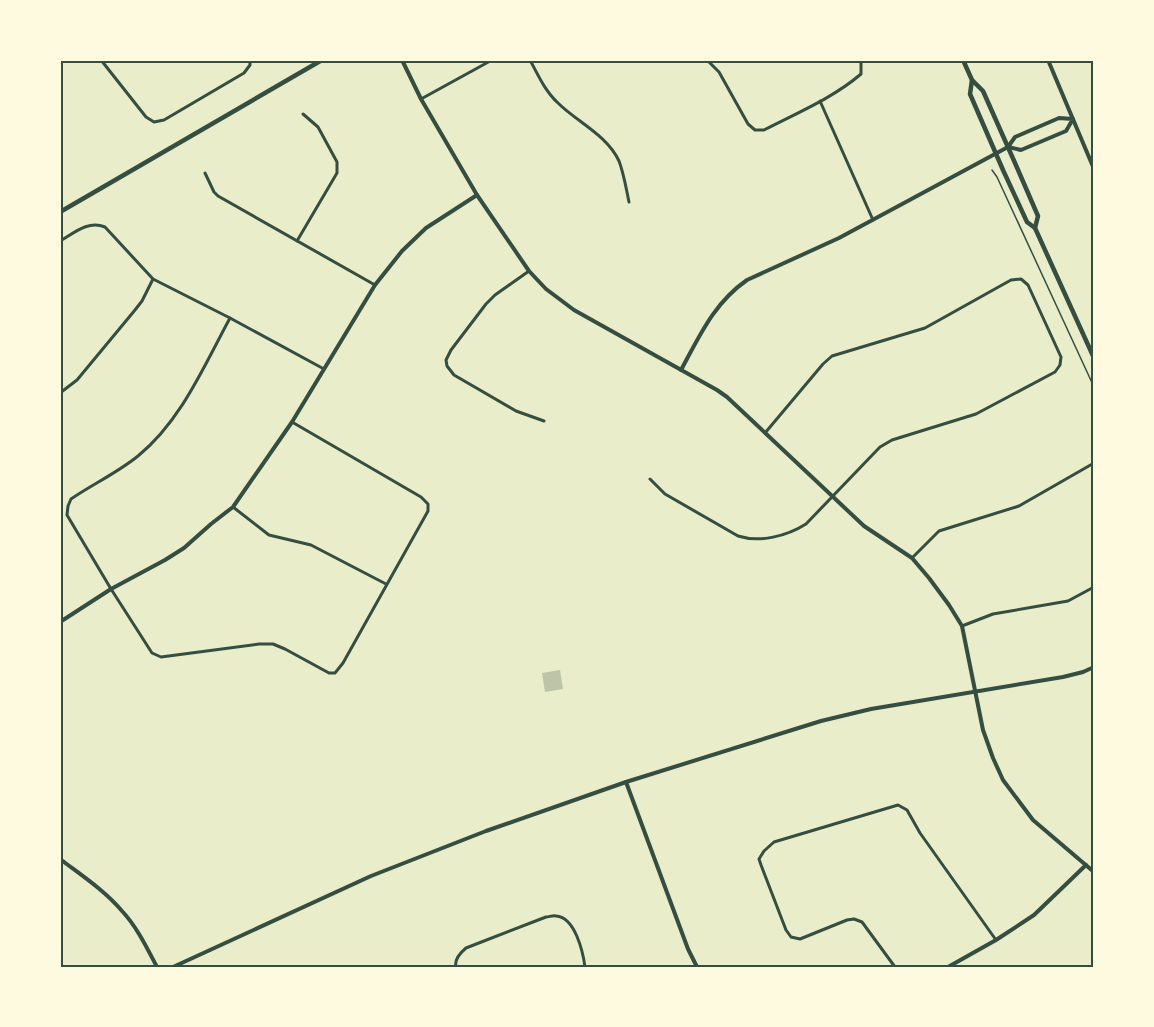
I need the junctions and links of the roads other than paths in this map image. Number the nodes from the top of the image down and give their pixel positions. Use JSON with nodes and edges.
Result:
{"nodes":[{"id":1,"x":101,"y":60,"type":"edge"},
{"id":2,"x":250,"y":60,"type":"edge"},
{"id":3,"x":322,"y":60,"type":"edge"},
{"id":4,"x":402,"y":60,"type":"edge"},
{"id":5,"x":492,"y":60,"type":"edge"},
{"id":6,"x":530,"y":60,"type":"edge"},
{"id":7,"x":707,"y":60,"type":"edge"},
{"id":8,"x":861,"y":60,"type":"edge"},
{"id":9,"x":963,"y":60,"type":"edge"},
{"id":10,"x":1048,"y":60,"type":"edge"},
{"id":11,"x":972,"y":80,"type":"junction"},
{"id":12,"x":421,"y":99,"type":"junction"},
{"id":13,"x":820,"y":101,"type":"junction"},
{"id":14,"x":303,"y":114,"type":"dead end"},
{"id":15,"x":1073,"y":119,"type":"junction"},
{"id":16,"x":1008,"y":147,"type":"junction"},
{"id":17,"x":996,"y":153,"type":"junction"},
{"id":18,"x":1094,"y":169,"type":"edge"},
{"id":19,"x":205,"y":173,"type":"dead end"},
{"id":20,"x":477,"y":195,"type":"junction"},
{"id":21,"x":629,"y":202,"type":"dead end"},
{"id":22,"x":60,"y":212,"type":"edge"},
{"id":23,"x":873,"y":219,"type":"junction"},
{"id":24,"x":1035,"y":228,"type":"junction"},
{"id":25,"x":297,"y":241,"type":"junction"},
{"id":26,"x":60,"y":242,"type":"edge"},
{"id":27,"x":530,"y":271,"type":"junction"},
{"id":28,"x":153,"y":279,"type":"junction"},
{"id":29,"x":375,"y":285,"type":"junction"},
{"id":30,"x":230,"y":318,"type":"junction"},
{"id":31,"x":1094,"y":358,"type":"edge"},
{"id":32,"x":324,"y":369,"type":"junction"},
{"id":33,"x":681,"y":370,"type":"junction"},
{"id":34,"x":60,"y":393,"type":"edge"},
{"id":35,"x":544,"y":421,"type":"dead end"},
{"id":36,"x":292,"y":422,"type":"junction"},
{"id":37,"x":765,"y":433,"type":"junction"},
{"id":38,"x":1094,"y":463,"type":"edge"},
{"id":39,"x":650,"y":479,"type":"dead end"},
{"id":40,"x":832,"y":497,"type":"junction"},
{"id":41,"x":233,"y":507,"type":"junction"},
{"id":42,"x":912,"y":558,"type":"junction"},
{"id":43,"x":386,"y":584,"type":"junction"},
{"id":44,"x":1094,"y":587,"type":"edge"},
{"id":45,"x":111,"y":589,"type":"junction"},
{"id":46,"x":60,"y":622,"type":"edge"},
{"id":47,"x":962,"y":626,"type":"junction"},
{"id":48,"x":1094,"y":667,"type":"edge"},
{"id":49,"x":975,"y":692,"type":"junction"},
{"id":50,"x":626,"y":782,"type":"junction"},
{"id":51,"x":60,"y":859,"type":"edge"},
{"id":52,"x":1086,"y":865,"type":"junction"},
{"id":53,"x":1094,"y":872,"type":"edge"},
{"id":54,"x":996,"y":940,"type":"junction"},
{"id":55,"x":157,"y":967,"type":"edge"},
{"id":56,"x":172,"y":967,"type":"edge"},
{"id":57,"x":456,"y":967,"type":"edge"},
{"id":58,"x":585,"y":967,"type":"edge"},
{"id":59,"x":697,"y":967,"type":"edge"},
{"id":60,"x":895,"y":967,"type":"edge"},
{"id":61,"x":948,"y":967,"type":"edge"}],
"edges":[{"from":1,"to":2,"type":"street"},
{"from":3,"to":22,"type":"main road"},
{"from":4,"to":12,"type":"street"},
{"from":5,"to":12,"type":"street"},
{"from":6,"to":21,"type":"street"},
{"from":7,"to":13,"type":"street"},
{"from":8,"to":13,"type":"street"},
{"from":9,"to":11,"type":"main road"},
{"from":10,"to":15,"type":"street"},
{"from":11,"to":16,"type":"main road"},
{"from":11,"to":17,"type":"main road"},
{"from":12,"to":20,"type":"street"},
{"from":13,"to":23,"type":"street"},
{"from":14,"to":25,"type":"street"},
{"from":15,"to":16,"type":"street"},
{"from":15,"to":16,"type":"street"},
{"from":15,"to":18,"type":"street"},
{"from":16,"to":17,"type":"street"},
{"from":16,"to":24,"type":"main road"},
{"from":17,"to":23,"type":"street"},
{"from":17,"to":24,"type":"main road"},
{"from":19,"to":25,"type":"street"},
{"from":20,"to":27,"type":"street"},
{"from":20,"to":29,"type":"street"},
{"from":23,"to":33,"type":"street"},
{"from":24,"to":31,"type":"main road"},
{"from":25,"to":29,"type":"street"},
{"from":26,"to":28,"type":"street"},
{"from":27,"to":33,"type":"street"},
{"from":27,"to":35,"type":"street"},
{"from":28,"to":30,"type":"street"},
{"from":28,"to":34,"type":"street"},
{"from":29,"to":32,"type":"street"},
{"from":30,"to":32,"type":"street"},
{"from":30,"to":45,"type":"street"},
{"from":32,"to":36,"type":"street"},
{"from":33,"to":37,"type":"street"},
{"from":36,"to":41,"type":"street"},
{"from":36,"to":43,"type":"street"},
{"from":37,"to":40,"type":"street"},
{"from":37,"to":40,"type":"street"},
{"from":38,"to":42,"type":"street"},
{"from":39,"to":40,"type":"street"},
{"from":40,"to":42,"type":"street"},
{"from":41,"to":43,"type":"street"},
{"from":41,"to":45,"type":"street"},
{"from":42,"to":47,"type":"street"},
{"from":43,"to":45,"type":"street"},
{"from":44,"to":47,"type":"street"},
{"from":45,"to":46,"type":"street"},
{"from":47,"to":49,"type":"street"},
{"from":48,"to":49,"type":"street"},
{"from":49,"to":50,"type":"street"},
{"from":49,"to":52,"type":"street"},
{"from":50,"to":56,"type":"street"},
{"from":50,"to":59,"type":"street"},
{"from":51,"to":55,"type":"street"},
{"from":52,"to":53,"type":"street"},
{"from":52,"to":54,"type":"street"},
{"from":54,"to":60,"type":"street"},
{"from":54,"to":61,"type":"street"},
{"from":57,"to":58,"type":"street"}]}
